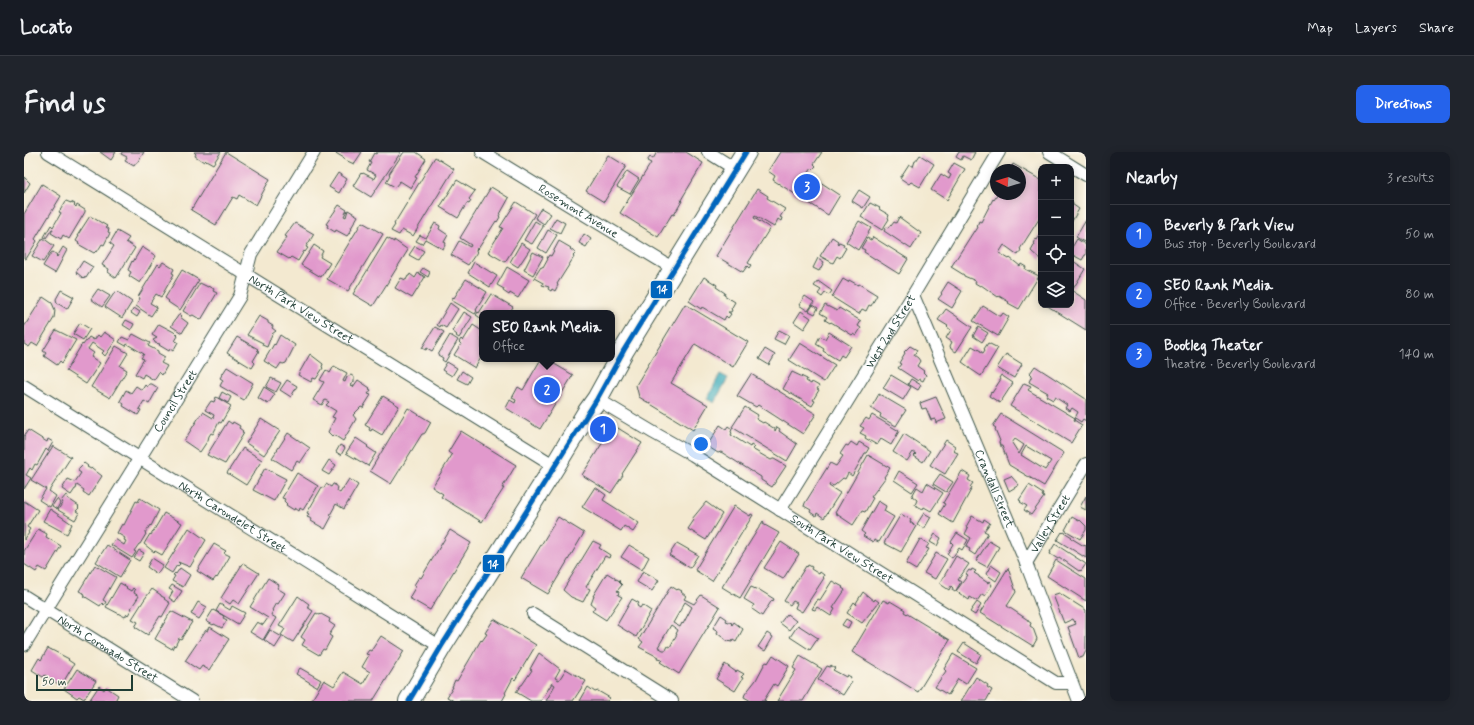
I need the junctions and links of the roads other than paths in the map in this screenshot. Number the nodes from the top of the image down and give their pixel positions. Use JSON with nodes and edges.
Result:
{"nodes":[{"id":1,"x":48,"y":152,"type":"edge"},
{"id":2,"x":314,"y":152,"type":"edge"},
{"id":3,"x":482,"y":152,"type":"edge"},
{"id":4,"x":708,"y":152,"type":"edge"},
{"id":5,"x":746,"y":152,"type":"edge"},
{"id":6,"x":999,"y":152,"type":"edge"},
{"id":7,"x":1049,"y":152,"type":"edge"},
{"id":8,"x":735,"y":169,"type":"junction"},
{"id":9,"x":1086,"y":175,"type":"edge"},
{"id":10,"x":674,"y":269,"type":"junction"},
{"id":11,"x":246,"y":274,"type":"junction"},
{"id":12,"x":913,"y":295,"type":"junction"},
{"id":13,"x":24,"y":386,"type":"edge"},
{"id":14,"x":597,"y":399,"type":"junction"},
{"id":15,"x":139,"y":459,"type":"junction"},
{"id":16,"x":1086,"y":464,"type":"edge"},
{"id":17,"x":555,"y":466,"type":"junction"},
{"id":18,"x":780,"y":510,"type":"junction"},
{"id":19,"x":1026,"y":563,"type":"junction"},
{"id":20,"x":24,"y":596,"type":"edge"},
{"id":21,"x":46,"y":609,"type":"junction"},
{"id":22,"x":533,"y":614,"type":"dead end"},
{"id":23,"x":24,"y":645,"type":"edge"},
{"id":24,"x":441,"y":647,"type":"junction"},
{"id":25,"x":1071,"y":683,"type":"junction"},
{"id":26,"x":192,"y":701,"type":"edge"},
{"id":27,"x":408,"y":701,"type":"edge"},
{"id":28,"x":672,"y":701,"type":"edge"},
{"id":29,"x":1079,"y":701,"type":"edge"}],
"edges":[{"from":1,"to":11,"type":"street","name":"North Park View Street"},
{"from":2,"to":11,"type":"street","name":"Council Street"},
{"from":3,"to":10,"type":"street","name":"Rosemont Avenue"},
{"from":4,"to":8,"type":"street"},
{"from":5,"to":8,"type":"main road"},
{"from":6,"to":12,"type":"street","name":"West 2nd Street"},
{"from":7,"to":9,"type":"street"},
{"from":8,"to":10,"type":"main road"},
{"from":10,"to":14,"type":"main road"},
{"from":11,"to":15,"type":"street","name":"Council Street"},
{"from":11,"to":17,"type":"street","name":"North Park View Street"},
{"from":12,"to":18,"type":"street","name":"West 2nd Street"},
{"from":12,"to":19,"type":"street","name":"Crandall Street"},
{"from":13,"to":15,"type":"street","name":"North Carondelet Street"},
{"from":14,"to":17,"type":"main road"},
{"from":14,"to":18,"type":"street","name":"South Park View Street"},
{"from":15,"to":21,"type":"street","name":"Council Street"},
{"from":15,"to":24,"type":"street","name":"North Carondelet Street"},
{"from":16,"to":19,"type":"street","name":"Valley Street"},
{"from":17,"to":24,"type":"main road"},
{"from":18,"to":25,"type":"street","name":"South Park View Street"},
{"from":19,"to":25,"type":"street","name":"Crandall Street"},
{"from":20,"to":21,"type":"street","name":"North Coronado Street"},
{"from":21,"to":23,"type":"street","name":"Council Street"},
{"from":21,"to":26,"type":"street","name":"North Coronado Street"},
{"from":22,"to":28,"type":"street"},
{"from":24,"to":27,"type":"main road"},
{"from":25,"to":29,"type":"street"}]}
